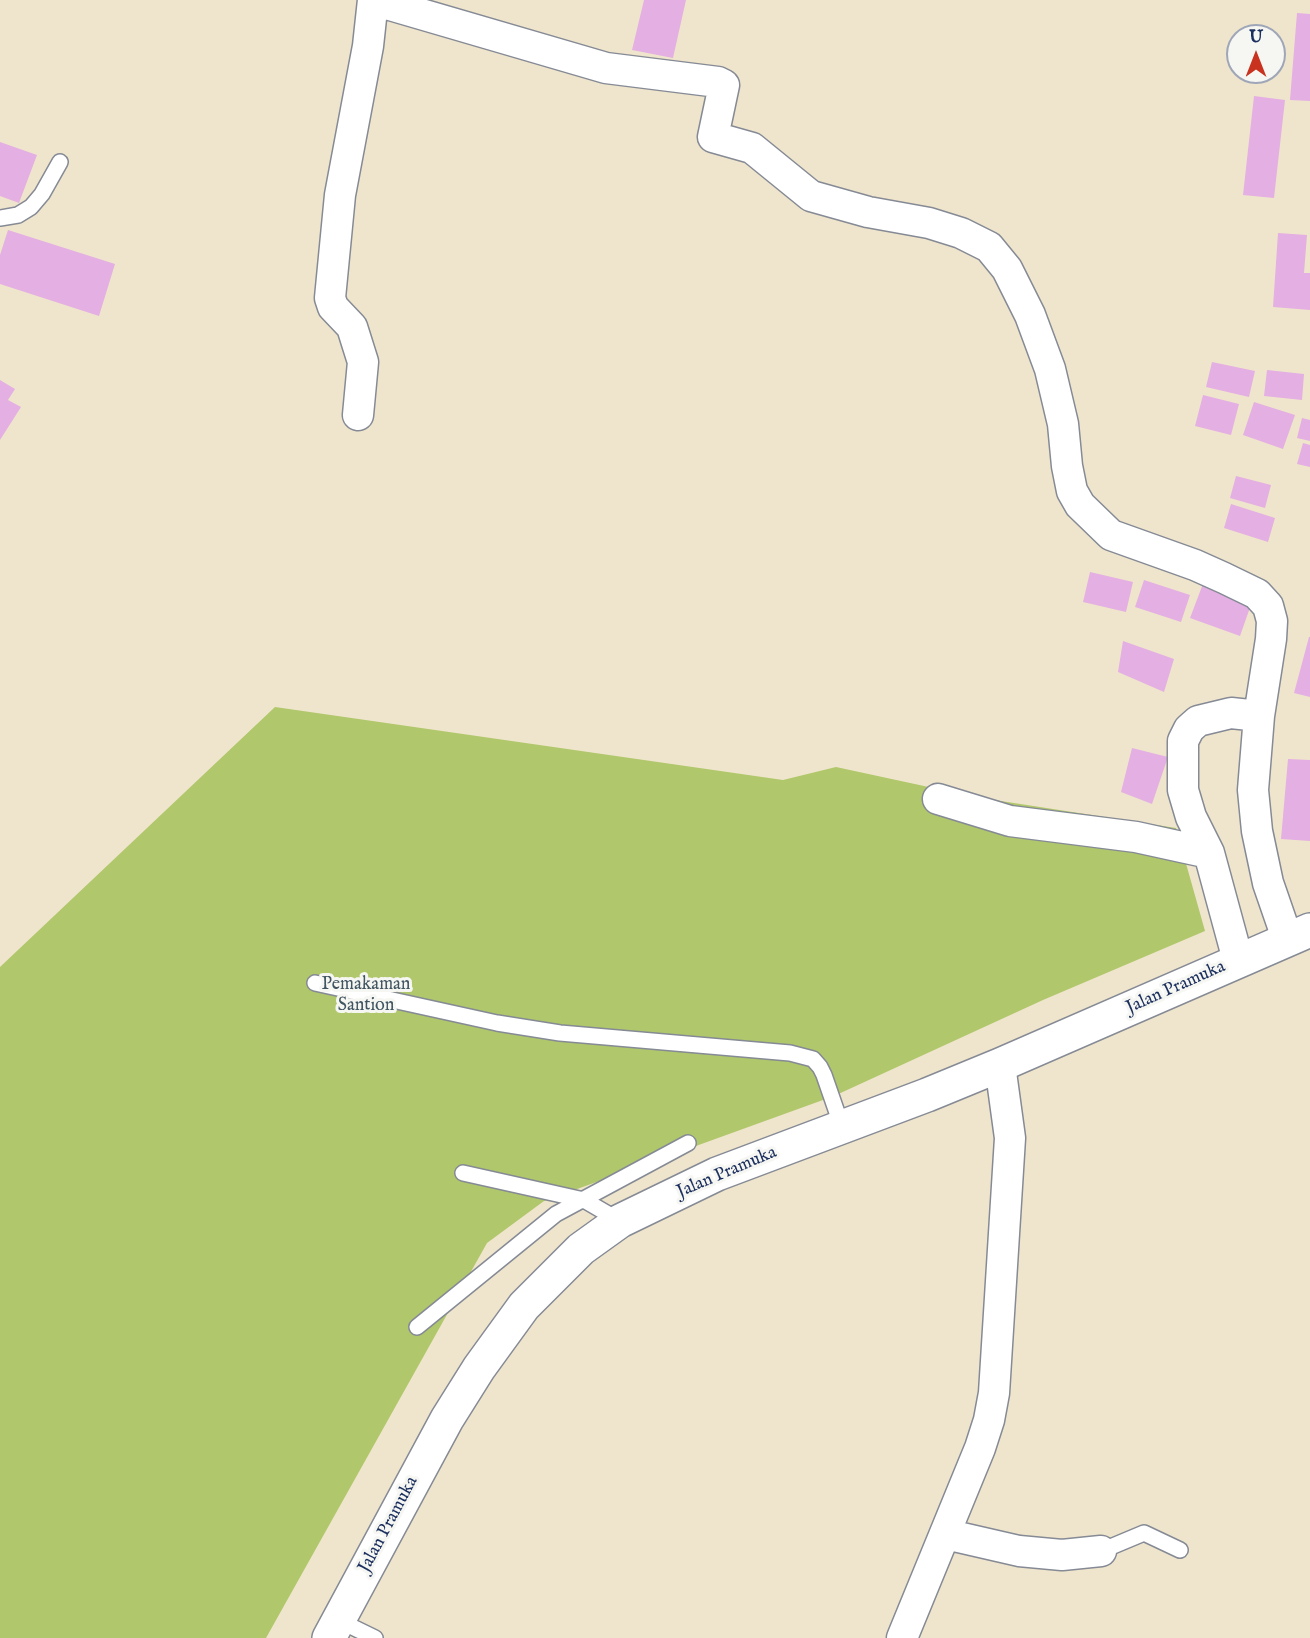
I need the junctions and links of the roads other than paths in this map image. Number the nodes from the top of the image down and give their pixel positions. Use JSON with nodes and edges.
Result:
{"nodes":[{"id":1,"x":373,"y":0,"type":"edge"},
{"id":2,"x":60,"y":162,"type":"dead end"},
{"id":3,"x":0,"y":218,"type":"edge"},
{"id":4,"x":358,"y":415,"type":"dead end"},
{"id":5,"x":1259,"y":716,"type":"junction"},
{"id":6,"x":938,"y":799,"type":"dead end"},
{"id":7,"x":1209,"y":853,"type":"junction"},
{"id":8,"x":1298,"y":934,"type":"edge"},
{"id":9,"x":1238,"y":960,"type":"junction"},
{"id":10,"x":315,"y":983,"type":"dead end"},
{"id":11,"x":1000,"y":1065,"type":"junction"},
{"id":12,"x":842,"y":1127,"type":"junction"},
{"id":13,"x":688,"y":1143,"type":"dead end"},
{"id":14,"x":463,"y":1173,"type":"dead end"},
{"id":15,"x":584,"y":1200,"type":"junction"},
{"id":16,"x":621,"y":1221,"type":"junction"},
{"id":17,"x":417,"y":1327,"type":"dead end"},
{"id":18,"x":945,"y":1534,"type":"junction"},
{"id":19,"x":1180,"y":1550,"type":"dead end"},
{"id":20,"x":1101,"y":1551,"type":"joint"},
{"id":21,"x":334,"y":1629,"type":"edge"},
{"id":22,"x":375,"y":1638,"type":"edge"},
{"id":23,"x":902,"y":1638,"type":"edge"}],
"edges":[{"from":1,"to":4,"type":"street"},
{"from":1,"to":5,"type":"street"},
{"from":2,"to":3,"type":"lane"},
{"from":5,"to":7,"type":"street"},
{"from":5,"to":8,"type":"street"},
{"from":6,"to":7,"type":"street"},
{"from":7,"to":9,"type":"street"},
{"from":8,"to":9,"type":"street","name":"Jalan Pramuka"},
{"from":9,"to":11,"type":"street","name":"Jalan Pramuka"},
{"from":10,"to":12,"type":"lane"},
{"from":11,"to":12,"type":"street","name":"Jalan Pramuka"},
{"from":11,"to":18,"type":"street"},
{"from":12,"to":16,"type":"street","name":"Jalan Pramuka"},
{"from":13,"to":15,"type":"lane"},
{"from":14,"to":15,"type":"lane"},
{"from":15,"to":16,"type":"lane"},
{"from":15,"to":17,"type":"lane"},
{"from":16,"to":21,"type":"street","name":"Jalan Pramuka"},
{"from":18,"to":20,"type":"street"},
{"from":18,"to":23,"type":"street"},
{"from":19,"to":20,"type":"lane"},
{"from":21,"to":22,"type":"lane"}]}
